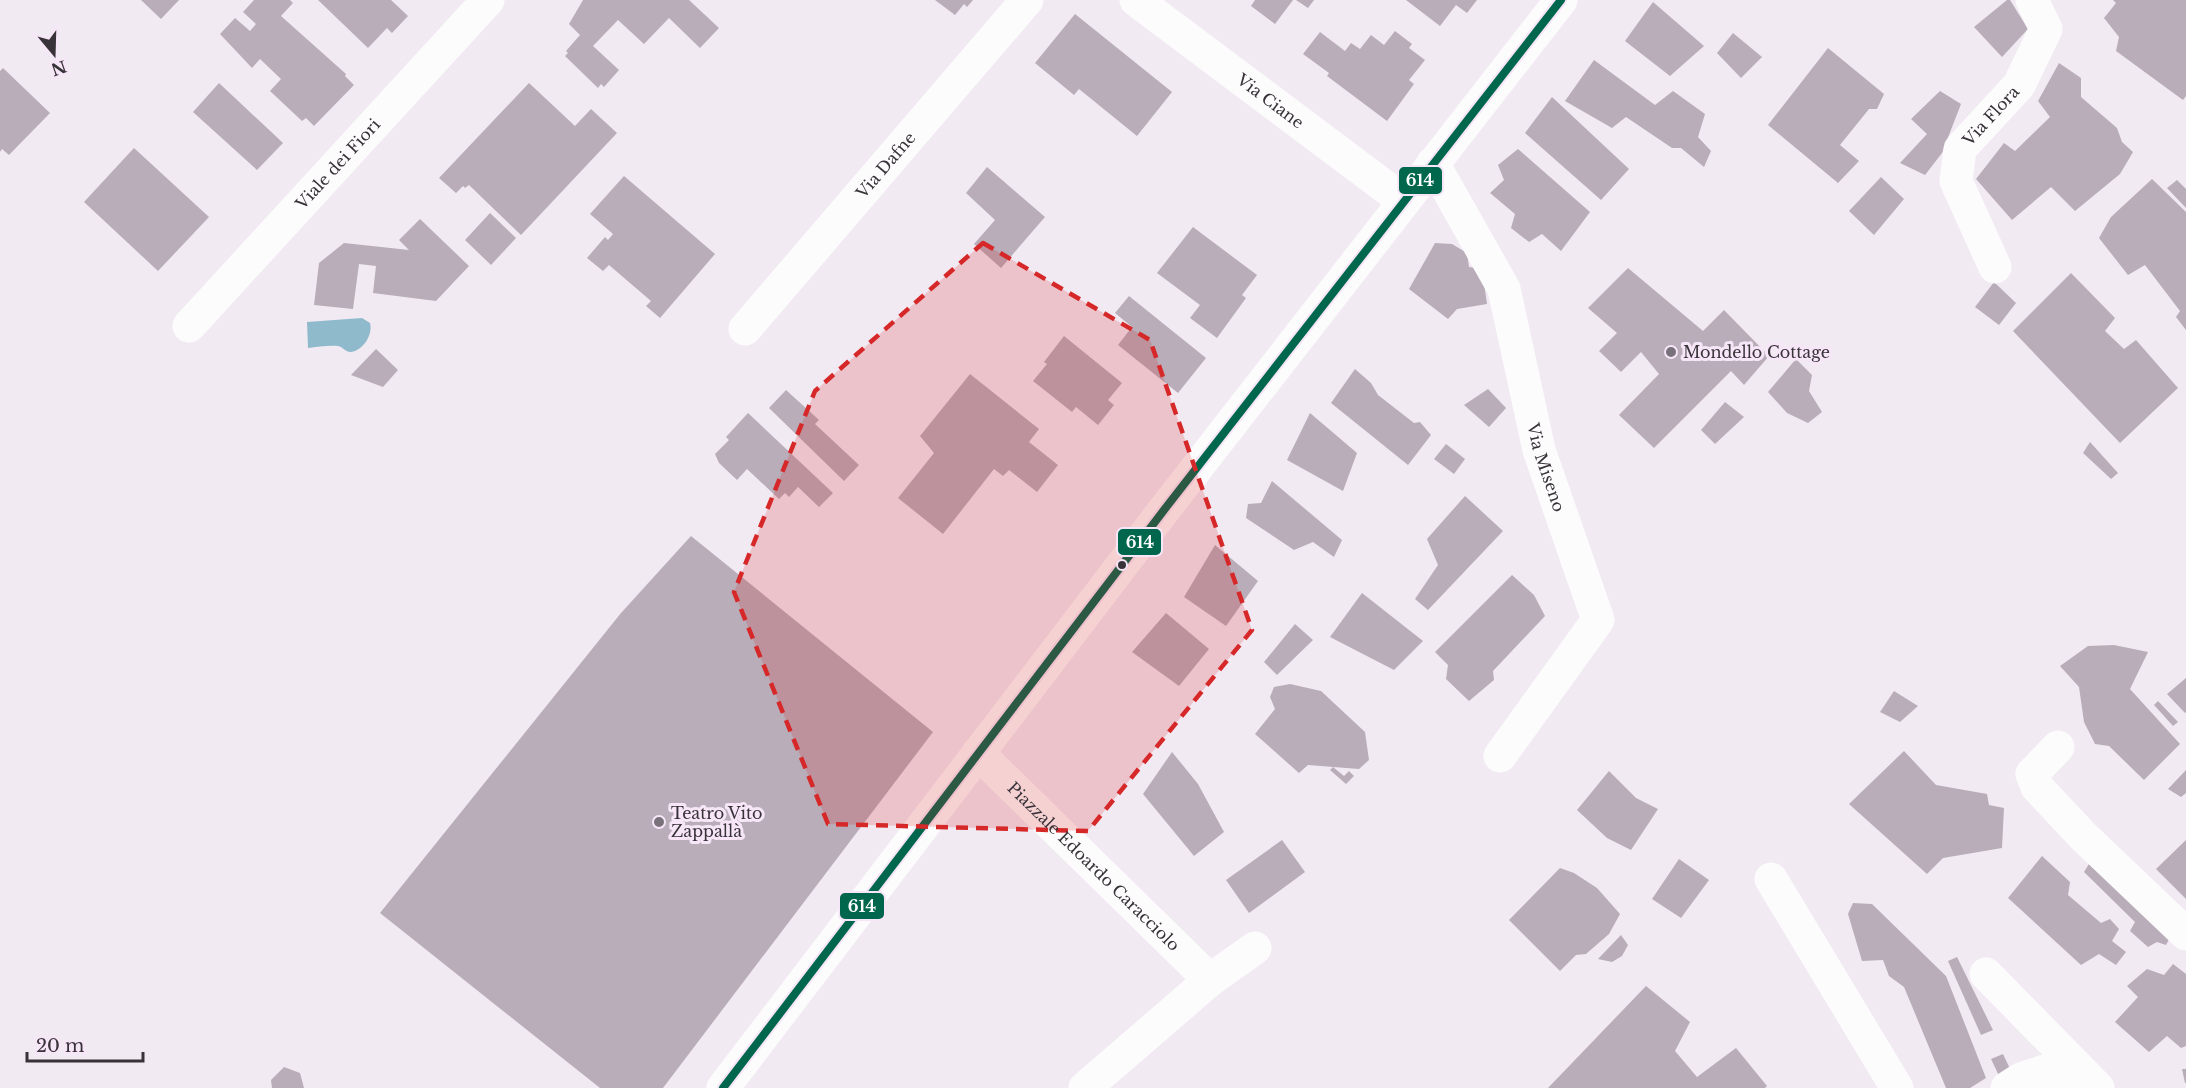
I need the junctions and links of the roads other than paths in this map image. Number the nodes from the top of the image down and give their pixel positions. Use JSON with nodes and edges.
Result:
{"nodes":[{"id":1,"x":488,"y":0,"type":"edge"},
{"id":2,"x":1027,"y":0,"type":"edge"},
{"id":3,"x":1136,"y":0,"type":"edge"},
{"id":4,"x":1562,"y":0,"type":"edge"},
{"id":5,"x":2032,"y":0,"type":"edge"},
{"id":6,"x":1433,"y":163,"type":"junction"},
{"id":7,"x":1404,"y":201,"type":"junction"},
{"id":8,"x":1995,"y":267,"type":"dead end"},
{"id":9,"x":189,"y":326,"type":"dead end"},
{"id":10,"x":745,"y":329,"type":"dead end"},
{"id":11,"x":2058,"y":747,"type":"dead end"},
{"id":12,"x":978,"y":753,"type":"junction"},
{"id":13,"x":1500,"y":756,"type":"dead end"},
{"id":14,"x":1771,"y":879,"type":"dead end"},
{"id":15,"x":2186,"y":934,"type":"edge"},
{"id":16,"x":1255,"y":948,"type":"dead end"},
{"id":17,"x":1986,"y":974,"type":"dead end"},
{"id":18,"x":1210,"y":980,"type":"junction"},
{"id":19,"x":2055,"y":1080,"type":"edge"},
{"id":20,"x":723,"y":1088,"type":"edge"},
{"id":21,"x":1085,"y":1088,"type":"edge"},
{"id":22,"x":1897,"y":1088,"type":"edge"},
{"id":23,"x":2007,"y":1088,"type":"edge"},
{"id":24,"x":2098,"y":1088,"type":"edge"}],
"edges":[{"from":1,"to":9,"type":"street","name":"Viale dei Fiori"},
{"from":2,"to":10,"type":"street","name":"Via Dafne"},
{"from":3,"to":7,"type":"street","name":"Via Ciane"},
{"from":4,"to":6,"type":"street"},
{"from":5,"to":8,"type":"street","name":"Via Flora"},
{"from":6,"to":7,"type":"street"},
{"from":6,"to":13,"type":"street","name":"Via Miseno"},
{"from":7,"to":12,"type":"street"},
{"from":11,"to":15,"type":"street"},
{"from":12,"to":18,"type":"street","name":"Piazzale Edoardo Caracciolo"},
{"from":12,"to":20,"type":"street"},
{"from":14,"to":22,"type":"street"},
{"from":16,"to":18,"type":"street"},
{"from":17,"to":24,"type":"street"},
{"from":18,"to":21,"type":"street"},
{"from":19,"to":23,"type":"street"}]}
